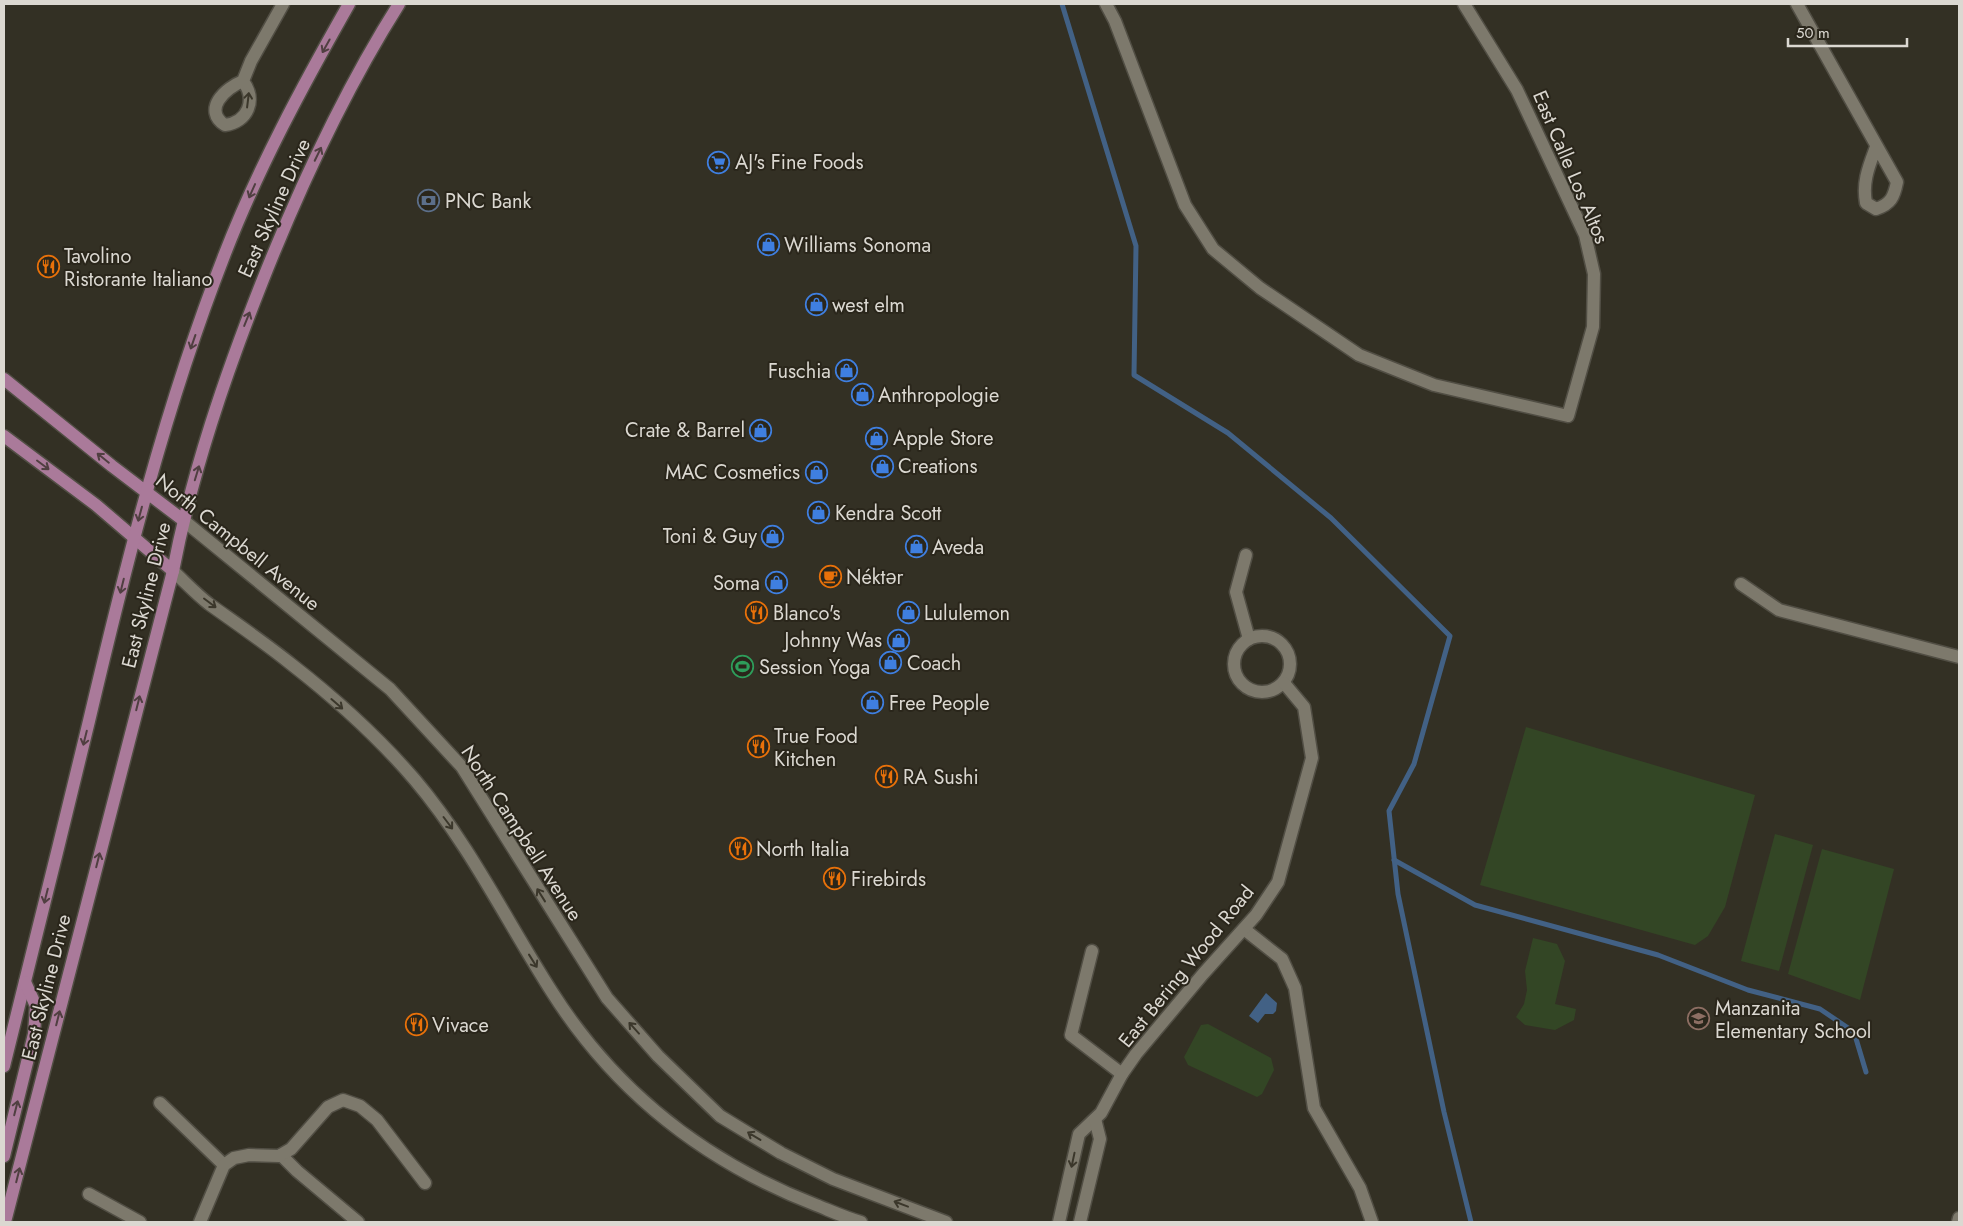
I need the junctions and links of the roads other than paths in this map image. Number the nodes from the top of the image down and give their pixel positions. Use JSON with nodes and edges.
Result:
{"nodes":[{"id":1,"x":283,"y":4,"type":"edge"},
{"id":2,"x":349,"y":4,"type":"edge"},
{"id":3,"x":399,"y":4,"type":"edge"},
{"id":4,"x":1106,"y":4,"type":"edge"},
{"id":5,"x":1464,"y":4,"type":"edge"},
{"id":6,"x":1797,"y":4,"type":"edge"},
{"id":7,"x":243,"y":81,"type":"dead end"},
{"id":8,"x":1876,"y":147,"type":"dead end"},
{"id":9,"x":4,"y":379,"type":"edge"},
{"id":10,"x":4,"y":436,"type":"edge"},
{"id":11,"x":146,"y":492,"type":"junction"},
{"id":12,"x":183,"y":520,"type":"junction"},
{"id":13,"x":134,"y":538,"type":"junction"},
{"id":14,"x":1246,"y":555,"type":"dead end"},
{"id":15,"x":173,"y":571,"type":"junction"},
{"id":16,"x":1741,"y":584,"type":"dead end"},
{"id":17,"x":1249,"y":639,"type":"junction"},
{"id":18,"x":1959,"y":657,"type":"edge"},
{"id":19,"x":1284,"y":683,"type":"junction"},
{"id":20,"x":1244,"y":930,"type":"junction"},
{"id":21,"x":1092,"y":951,"type":"dead end"},
{"id":22,"x":25,"y":982,"type":"junction"},
{"id":23,"x":4,"y":1066,"type":"edge"},
{"id":24,"x":1122,"y":1074,"type":"junction"},
{"id":25,"x":160,"y":1103,"type":"dead end"},
{"id":26,"x":1096,"y":1119,"type":"junction"},
{"id":27,"x":281,"y":1155,"type":"junction"},
{"id":28,"x":4,"y":1156,"type":"edge"},
{"id":29,"x":224,"y":1165,"type":"junction"},
{"id":30,"x":425,"y":1183,"type":"dead end"},
{"id":31,"x":89,"y":1194,"type":"dead end"},
{"id":32,"x":1959,"y":1218,"type":"edge"},
{"id":33,"x":6,"y":1222,"type":"edge"},
{"id":34,"x":140,"y":1222,"type":"edge"},
{"id":35,"x":200,"y":1222,"type":"edge"},
{"id":36,"x":358,"y":1222,"type":"edge"},
{"id":37,"x":861,"y":1222,"type":"edge"},
{"id":38,"x":946,"y":1222,"type":"edge"},
{"id":39,"x":1059,"y":1222,"type":"edge"},
{"id":40,"x":1080,"y":1222,"type":"edge"},
{"id":41,"x":1372,"y":1222,"type":"edge"},
{"id":42,"x":1958,"y":1222,"type":"edge"}],
"edges":[{"from":1,"to":7,"type":"street"},
{"from":2,"to":11,"type":"main road","name":"East Skyline Drive","one_way":true},
{"from":12,"to":3,"type":"main road","name":"East Skyline Drive","one_way":true},
{"from":4,"to":5,"type":"street","name":"East Calle Los Altos"},
{"from":6,"to":8,"type":"street"},
{"from":11,"to":9,"type":"main road","name":"North Campbell Avenue","one_way":true},
{"from":10,"to":13,"type":"main road","one_way":true},
{"from":11,"to":12,"type":"main road","name":"North Campbell Avenue"},
{"from":11,"to":13,"type":"main road","name":"East Skyline Drive","one_way":true},
{"from":12,"to":15,"type":"main road","name":"East Skyline Drive"},
{"from":38,"to":12,"type":"street","name":"North Campbell Avenue","one_way":true},
{"from":13,"to":15,"type":"main road"},
{"from":13,"to":22,"type":"main road","name":"East Skyline Drive","one_way":true},
{"from":14,"to":17,"type":"street"},
{"from":33,"to":15,"type":"main road","name":"East Skyline Drive","one_way":true},
{"from":15,"to":37,"type":"street","one_way":true},
{"from":16,"to":18,"type":"street"},
{"from":17,"to":19,"type":"street"},
{"from":17,"to":19,"type":"street"},
{"from":19,"to":20,"type":"street","name":"East Bering Wood Road"},
{"from":20,"to":24,"type":"street","name":"East Bering Wood Road"},
{"from":20,"to":41,"type":"street"},
{"from":21,"to":24,"type":"street"},
{"from":22,"to":23,"type":"main road","name":"East Skyline Drive"},
{"from":28,"to":22,"type":"main road","one_way":true},
{"from":24,"to":26,"type":"street","name":"East Bering Wood Road"},
{"from":25,"to":29,"type":"street"},
{"from":26,"to":39,"type":"street","one_way":true},
{"from":26,"to":40,"type":"street"},
{"from":27,"to":29,"type":"street"},
{"from":27,"to":30,"type":"street"},
{"from":27,"to":36,"type":"street"},
{"from":29,"to":35,"type":"street"},
{"from":31,"to":34,"type":"street"},
{"from":32,"to":42,"type":"street"}]}
